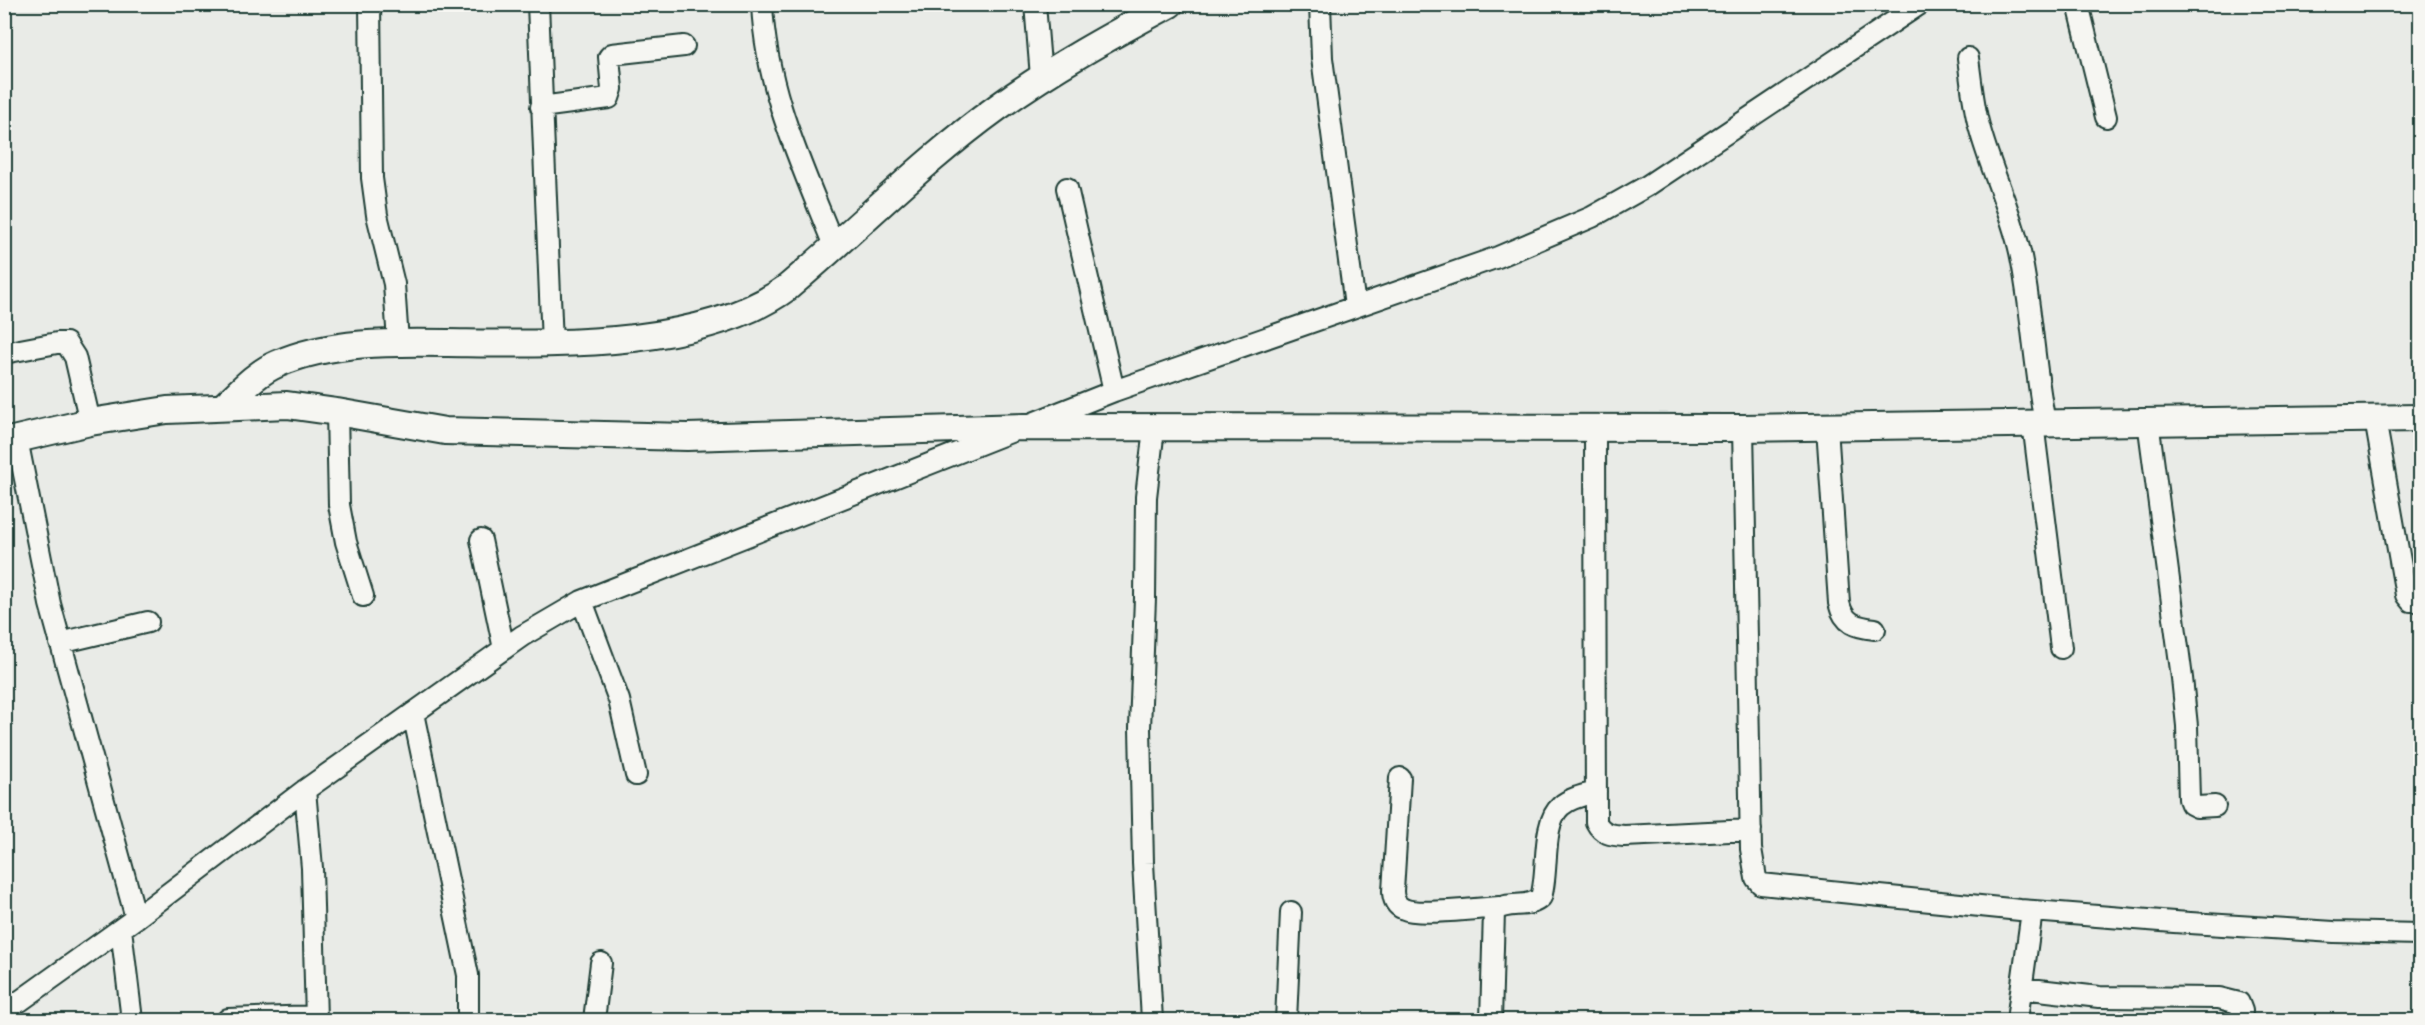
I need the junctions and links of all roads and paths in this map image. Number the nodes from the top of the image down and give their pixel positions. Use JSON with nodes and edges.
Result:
{"nodes":[{"id":1,"x":370,"y":4,"type":"edge"},
{"id":2,"x":538,"y":4,"type":"edge"},
{"id":3,"x":762,"y":4,"type":"edge"},
{"id":4,"x":1035,"y":4,"type":"edge"},
{"id":5,"x":1170,"y":4,"type":"edge"},
{"id":6,"x":1320,"y":4,"type":"edge"},
{"id":7,"x":1920,"y":4,"type":"edge"},
{"id":8,"x":2078,"y":4,"type":"edge"},
{"id":9,"x":684,"y":46,"type":"dead end"},
{"id":10,"x":1968,"y":58,"type":"dead end"},
{"id":11,"x":1041,"y":77,"type":"junction"},
{"id":12,"x":541,"y":107,"type":"junction"},
{"id":13,"x":2106,"y":117,"type":"dead end"},
{"id":14,"x":1066,"y":188,"type":"dead end"},
{"id":15,"x":834,"y":246,"type":"junction"},
{"id":16,"x":1355,"y":306,"type":"junction"},
{"id":17,"x":398,"y":342,"type":"junction"},
{"id":18,"x":552,"y":344,"type":"junction"},
{"id":19,"x":4,"y":353,"type":"edge"},
{"id":20,"x":1114,"y":391,"type":"junction"},
{"id":21,"x":224,"y":406,"type":"junction"},
{"id":22,"x":337,"y":412,"type":"junction"},
{"id":23,"x":2421,"y":418,"type":"edge"},
{"id":24,"x":2375,"y":419,"type":"junction"},
{"id":25,"x":2148,"y":421,"type":"junction"},
{"id":26,"x":90,"y":422,"type":"junction"},
{"id":27,"x":2039,"y":423,"type":"junction"},
{"id":28,"x":1024,"y":427,"type":"junction"},
{"id":29,"x":1827,"y":427,"type":"junction"},
{"id":30,"x":1154,"y":428,"type":"junction"},
{"id":31,"x":1595,"y":428,"type":"junction"},
{"id":32,"x":1743,"y":428,"type":"junction"},
{"id":33,"x":11,"y":441,"type":"edge"},
{"id":34,"x":481,"y":540,"type":"dead end"},
{"id":35,"x":363,"y":596,"type":"dead end"},
{"id":36,"x":582,"y":601,"type":"junction"},
{"id":37,"x":2421,"y":601,"type":"edge"},
{"id":38,"x":148,"y":622,"type":"dead end"},
{"id":39,"x":1875,"y":629,"type":"dead end"},
{"id":40,"x":60,"y":643,"type":"junction"},
{"id":41,"x":2061,"y":648,"type":"dead end"},
{"id":42,"x":504,"y":649,"type":"junction"},
{"id":43,"x":413,"y":713,"type":"junction"},
{"id":44,"x":636,"y":775,"type":"dead end"},
{"id":45,"x":1400,"y":778,"type":"dead end"},
{"id":46,"x":305,"y":790,"type":"junction"},
{"id":47,"x":1596,"y":792,"type":"junction"},
{"id":48,"x":2215,"y":806,"type":"dead end"},
{"id":49,"x":1750,"y":830,"type":"junction"},
{"id":50,"x":1498,"y":907,"type":"junction"},
{"id":51,"x":2032,"y":911,"type":"junction"},
{"id":52,"x":1291,"y":912,"type":"dead end"},
{"id":53,"x":128,"y":923,"type":"junction"},
{"id":54,"x":2421,"y":934,"type":"edge"},
{"id":55,"x":602,"y":963,"type":"dead end"},
{"id":56,"x":2022,"y":988,"type":"junction"},
{"id":57,"x":4,"y":1009,"type":"edge"},
{"id":58,"x":316,"y":1018,"type":"edge"},
{"id":59,"x":228,"y":1019,"type":"edge"},
{"id":60,"x":132,"y":1020,"type":"edge"},
{"id":61,"x":468,"y":1020,"type":"edge"},
{"id":62,"x":594,"y":1020,"type":"edge"},
{"id":63,"x":1152,"y":1020,"type":"edge"},
{"id":64,"x":1286,"y":1020,"type":"edge"},
{"id":65,"x":1491,"y":1020,"type":"edge"},
{"id":66,"x":2017,"y":1020,"type":"edge"},
{"id":67,"x":2241,"y":1020,"type":"edge"}],
"edges":[{"from":1,"to":17,"type":"street"},
{"from":2,"to":12,"type":"street"},
{"from":3,"to":15,"type":"street"},
{"from":4,"to":11,"type":"street"},
{"from":5,"to":11,"type":"street"},
{"from":6,"to":16,"type":"street"},
{"from":7,"to":16,"type":"street"},
{"from":8,"to":13,"type":"street"},
{"from":9,"to":12,"type":"street"},
{"from":10,"to":27,"type":"street"},
{"from":11,"to":15,"type":"street"},
{"from":12,"to":18,"type":"street"},
{"from":14,"to":20,"type":"street"},
{"from":15,"to":18,"type":"street"},
{"from":16,"to":20,"type":"street"},
{"from":17,"to":18,"type":"street"},
{"from":17,"to":21,"type":"street"},
{"from":19,"to":26,"type":"street"},
{"from":20,"to":28,"type":"street"},
{"from":21,"to":22,"type":"street"},
{"from":21,"to":26,"type":"street"},
{"from":22,"to":28,"type":"street"},
{"from":22,"to":35,"type":"street"},
{"from":23,"to":24,"type":"street"},
{"from":24,"to":25,"type":"street"},
{"from":24,"to":37,"type":"street"},
{"from":25,"to":27,"type":"street"},
{"from":25,"to":48,"type":"street"},
{"from":26,"to":33,"type":"street"},
{"from":27,"to":29,"type":"street"},
{"from":27,"to":41,"type":"street"},
{"from":28,"to":30,"type":"street"},
{"from":28,"to":36,"type":"street"},
{"from":29,"to":32,"type":"street"},
{"from":29,"to":39,"type":"street"},
{"from":30,"to":31,"type":"street"},
{"from":30,"to":63,"type":"street"},
{"from":31,"to":32,"type":"street"},
{"from":31,"to":47,"type":"street"},
{"from":32,"to":49,"type":"street"},
{"from":33,"to":40,"type":"street"},
{"from":34,"to":42,"type":"street"},
{"from":36,"to":42,"type":"street"},
{"from":36,"to":44,"type":"street"},
{"from":38,"to":40,"type":"street"},
{"from":40,"to":53,"type":"street"},
{"from":42,"to":43,"type":"street"},
{"from":43,"to":46,"type":"street"},
{"from":43,"to":61,"type":"street"},
{"from":45,"to":50,"type":"street"},
{"from":46,"to":53,"type":"street"},
{"from":46,"to":58,"type":"street"},
{"from":47,"to":49,"type":"street"},
{"from":47,"to":50,"type":"street"},
{"from":49,"to":51,"type":"street"},
{"from":50,"to":65,"type":"street"},
{"from":51,"to":54,"type":"street"},
{"from":51,"to":56,"type":"street"},
{"from":52,"to":64,"type":"street"},
{"from":53,"to":57,"type":"street"},
{"from":53,"to":60,"type":"street"},
{"from":55,"to":62,"type":"street"},
{"from":56,"to":66,"type":"street"},
{"from":56,"to":67,"type":"street"},
{"from":58,"to":59,"type":"street"}]}
